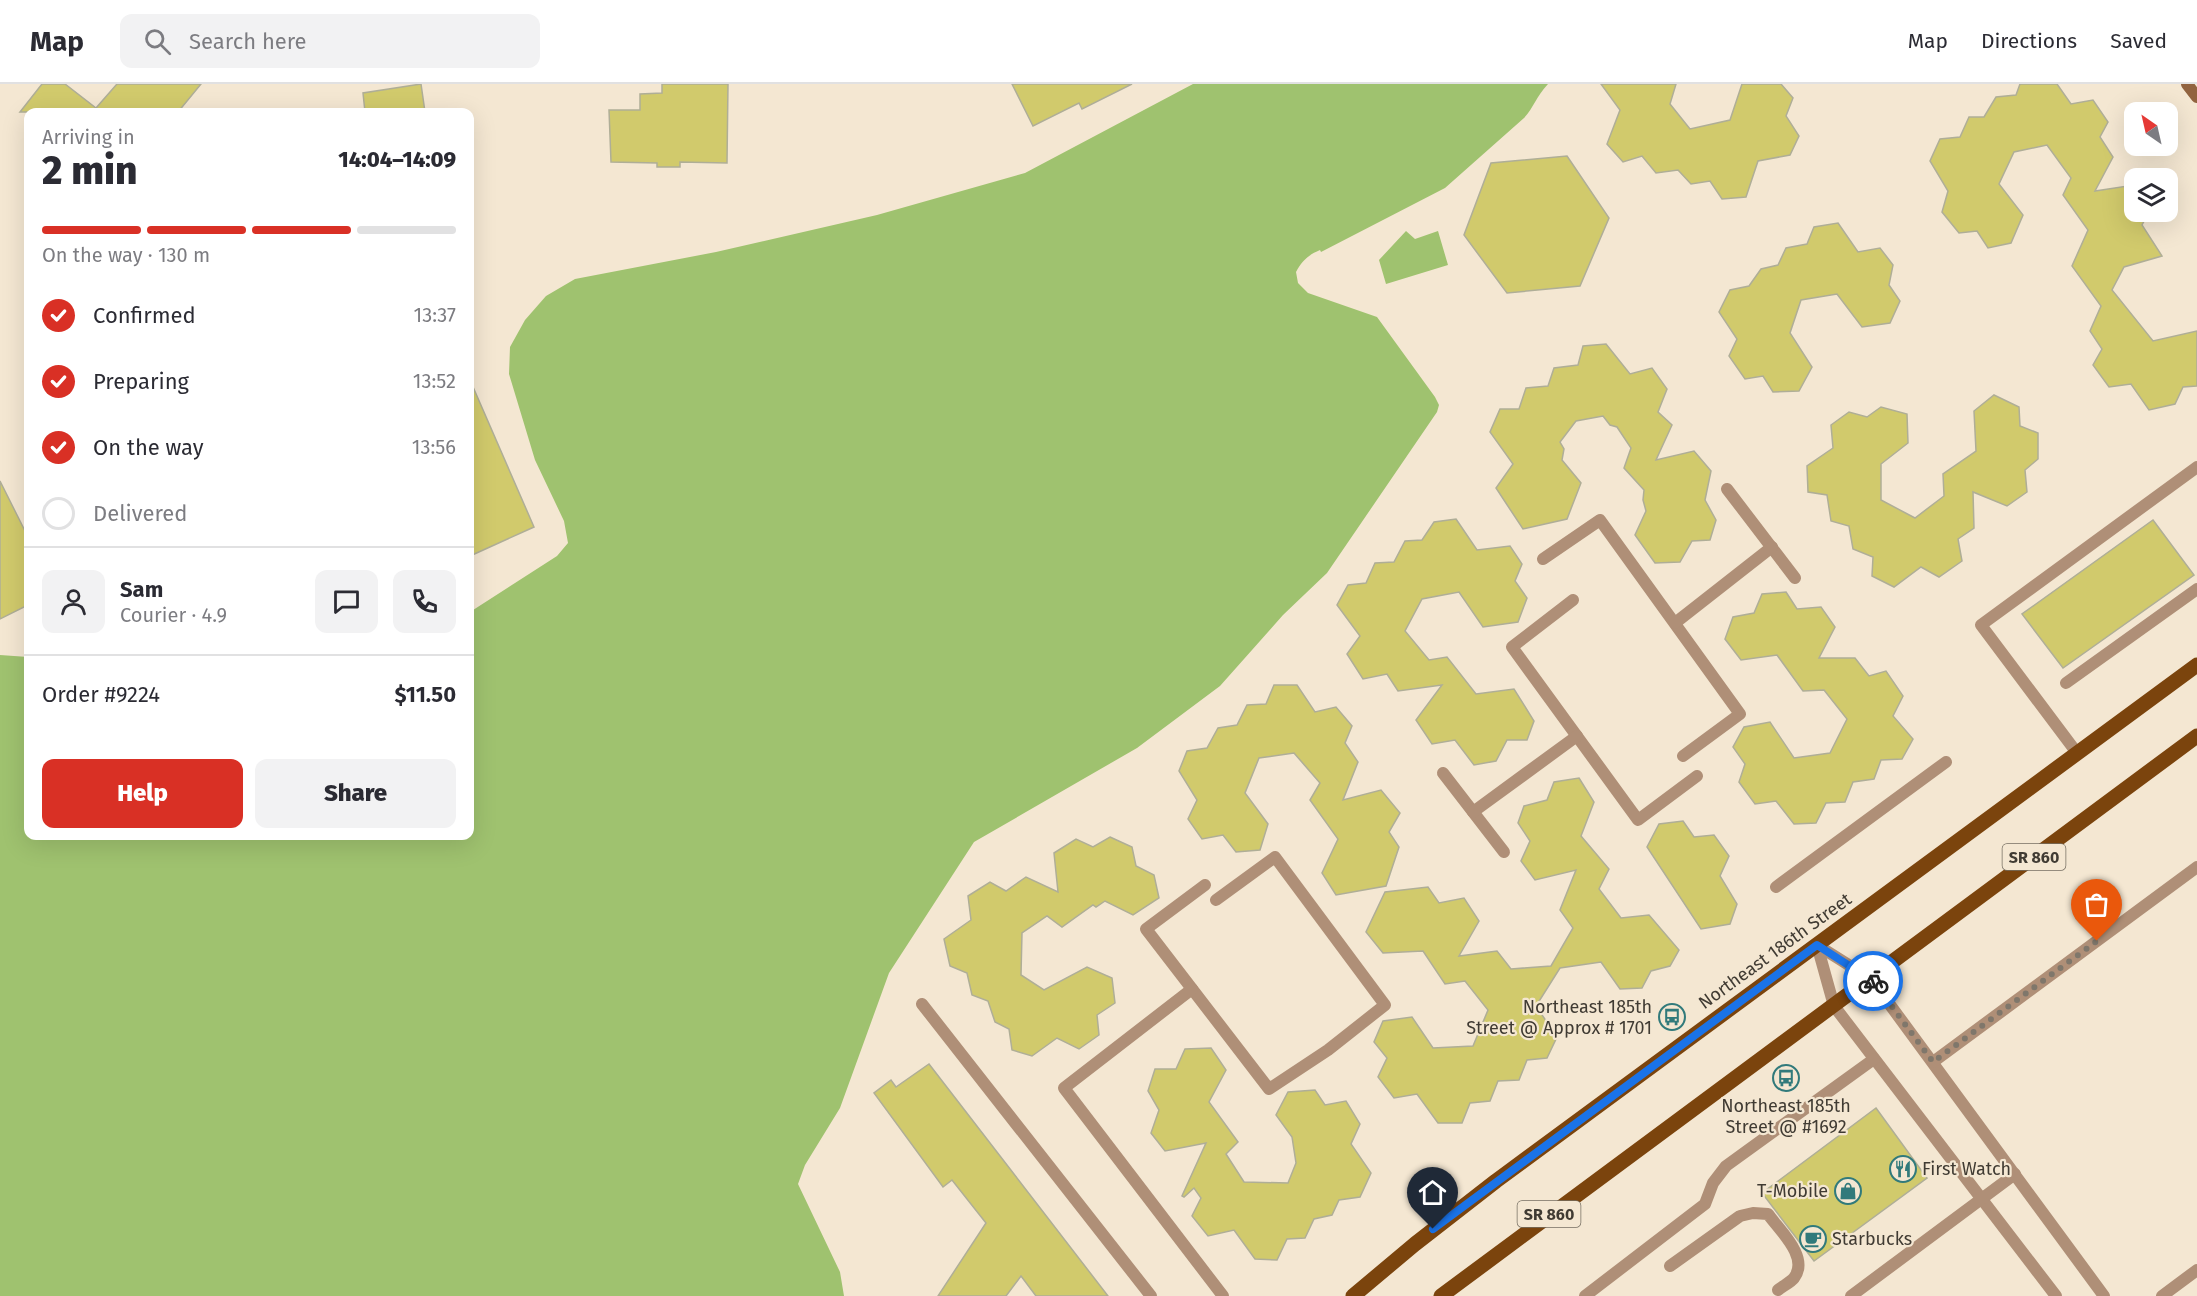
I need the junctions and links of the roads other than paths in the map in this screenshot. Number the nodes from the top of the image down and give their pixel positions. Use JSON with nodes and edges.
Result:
{"nodes":[{"id":1,"x":2187,"y":84,"type":"edge"},
{"id":2,"x":2197,"y":97,"type":"edge"},
{"id":3,"x":2197,"y":467,"type":"edge"},
{"id":4,"x":1727,"y":489,"type":"dead end"},
{"id":5,"x":1772,"y":548,"type":"junction"},
{"id":6,"x":1544,"y":560,"type":"dead end"},
{"id":7,"x":1796,"y":578,"type":"dead end"},
{"id":8,"x":2197,"y":589,"type":"edge"},
{"id":9,"x":1573,"y":600,"type":"dead end"},
{"id":10,"x":1675,"y":623,"type":"junction"},
{"id":11,"x":2197,"y":665,"type":"edge"},
{"id":12,"x":2066,"y":683,"type":"dead end"},
{"id":13,"x":1577,"y":736,"type":"junction"},
{"id":14,"x":2197,"y":736,"type":"edge"},
{"id":15,"x":2077,"y":753,"type":"junction"},
{"id":16,"x":1683,"y":756,"type":"dead end"},
{"id":17,"x":1946,"y":762,"type":"dead end"},
{"id":18,"x":1443,"y":773,"type":"dead end"},
{"id":19,"x":1697,"y":776,"type":"dead end"},
{"id":20,"x":1473,"y":812,"type":"junction"},
{"id":21,"x":1504,"y":852,"type":"dead end"},
{"id":22,"x":2197,"y":867,"type":"edge"},
{"id":23,"x":1206,"y":885,"type":"dead end"},
{"id":24,"x":1776,"y":887,"type":"dead end"},
{"id":25,"x":1216,"y":900,"type":"dead end"},
{"id":26,"x":1817,"y":945,"type":"junction"},
{"id":27,"x":1871,"y":979,"type":"junction"},
{"id":28,"x":1192,"y":989,"type":"junction"},
{"id":29,"x":922,"y":1004,"type":"dead end"},
{"id":30,"x":1834,"y":1006,"type":"junction"},
{"id":31,"x":1874,"y":1059,"type":"junction"},
{"id":32,"x":1933,"y":1062,"type":"junction"},
{"id":33,"x":2015,"y":1174,"type":"junction"},
{"id":34,"x":1982,"y":1199,"type":"junction"},
{"id":35,"x":1670,"y":1266,"type":"dead end"},
{"id":36,"x":2197,"y":1270,"type":"edge"},
{"id":37,"x":1778,"y":1290,"type":"dead end"},
{"id":38,"x":1151,"y":1296,"type":"edge"},
{"id":39,"x":1223,"y":1296,"type":"edge"},
{"id":40,"x":1353,"y":1296,"type":"edge"},
{"id":41,"x":1441,"y":1296,"type":"edge"},
{"id":42,"x":1586,"y":1296,"type":"edge"},
{"id":43,"x":1851,"y":1296,"type":"edge"},
{"id":44,"x":2056,"y":1296,"type":"edge"},
{"id":45,"x":2104,"y":1296,"type":"edge"},
{"id":46,"x":2162,"y":1296,"type":"edge"}],
"edges":[{"from":1,"to":2,"type":"street"},
{"from":3,"to":15,"type":"lane"},
{"from":4,"to":5,"type":"lane"},
{"from":5,"to":7,"type":"lane"},
{"from":5,"to":10,"type":"lane"},
{"from":6,"to":10,"type":"lane"},
{"from":8,"to":12,"type":"lane"},
{"from":9,"to":13,"type":"lane"},
{"from":10,"to":16,"type":"lane"},
{"from":11,"to":15,"type":"main road","name":"Northeast 186th Street"},
{"from":13,"to":19,"type":"lane"},
{"from":13,"to":20,"type":"lane"},
{"from":14,"to":27,"type":"main road","number":"SR 860"},
{"from":15,"to":26,"type":"main road","name":"Northeast 186th Street"},
{"from":17,"to":24,"type":"lane"},
{"from":18,"to":20,"type":"lane"},
{"from":20,"to":21,"type":"lane"},
{"from":22,"to":32,"type":"lane"},
{"from":23,"to":28,"type":"lane"},
{"from":25,"to":28,"type":"lane"},
{"from":26,"to":27,"type":"lane"},
{"from":26,"to":30,"type":"lane"},
{"from":26,"to":40,"type":"main road","name":"Northeast 186th Street"},
{"from":27,"to":30,"type":"main road","number":"SR 860"},
{"from":27,"to":32,"type":"lane"},
{"from":28,"to":39,"type":"lane"},
{"from":29,"to":38,"type":"lane"},
{"from":30,"to":31,"type":"lane"},
{"from":30,"to":41,"type":"main road","number":"SR 860"},
{"from":31,"to":34,"type":"lane"},
{"from":31,"to":42,"type":"lane"},
{"from":32,"to":33,"type":"lane"},
{"from":33,"to":34,"type":"lane"},
{"from":33,"to":45,"type":"lane"},
{"from":34,"to":43,"type":"lane"},
{"from":34,"to":44,"type":"lane"},
{"from":35,"to":37,"type":"lane"},
{"from":36,"to":46,"type":"lane"}]}
